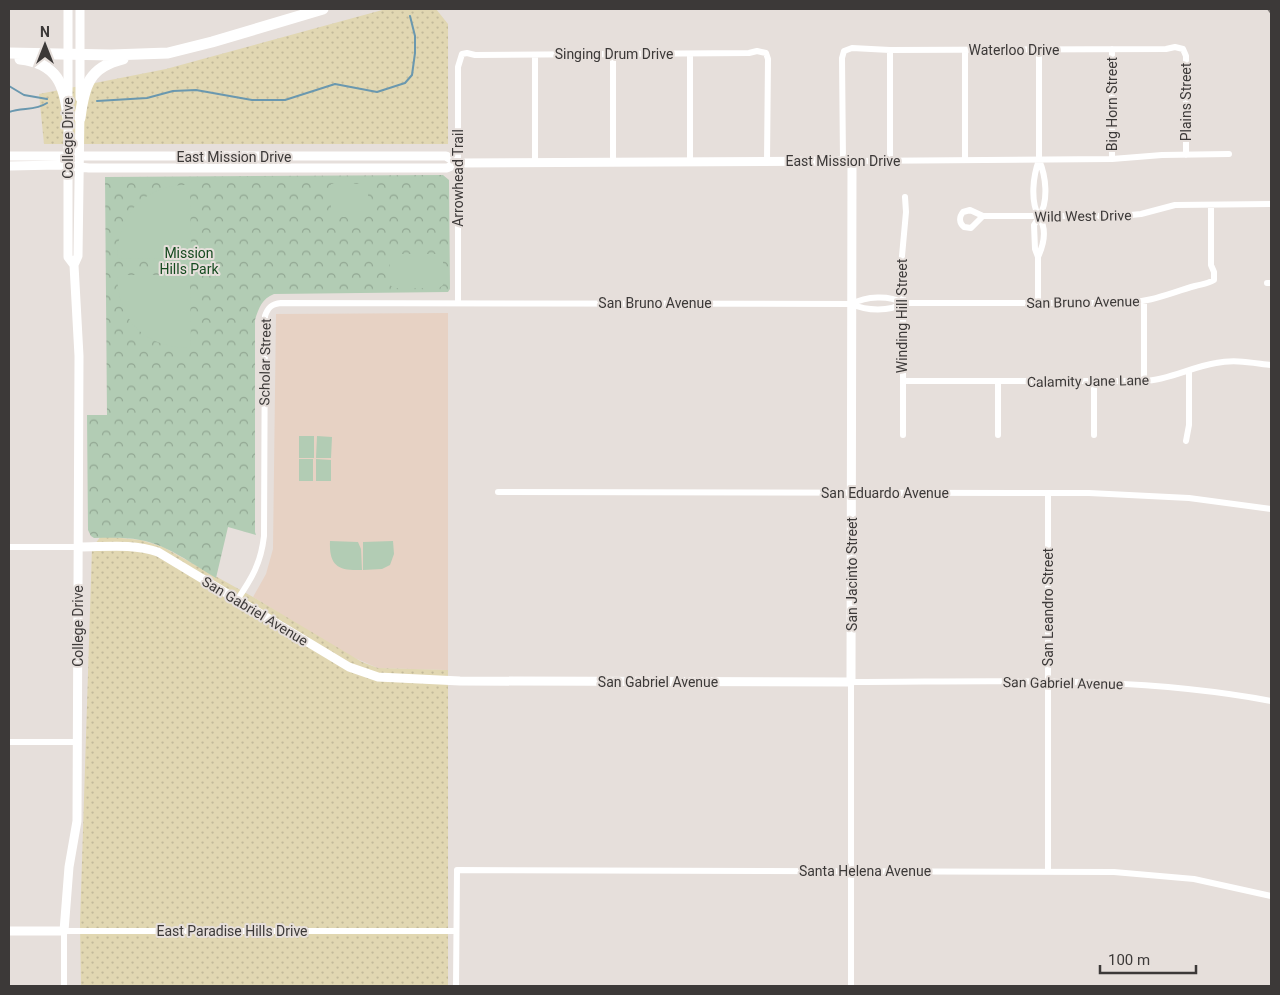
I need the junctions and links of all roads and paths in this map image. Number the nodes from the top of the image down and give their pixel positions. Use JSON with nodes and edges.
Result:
{"nodes":[{"id":1,"x":68,"y":9,"type":"edge"},
{"id":2,"x":80,"y":9,"type":"edge"},
{"id":3,"x":323,"y":9,"type":"edge"},
{"id":4,"x":1112,"y":49,"type":"junction"},
{"id":5,"x":1183,"y":49,"type":"joint"},
{"id":6,"x":890,"y":50,"type":"junction"},
{"id":7,"x":965,"y":50,"type":"junction"},
{"id":8,"x":1039,"y":50,"type":"junction"},
{"id":9,"x":844,"y":51,"type":"joint"},
{"id":10,"x":9,"y":53,"type":"edge"},
{"id":11,"x":68,"y":54,"type":"junction"},
{"id":12,"x":80,"y":54,"type":"junction"},
{"id":13,"x":150,"y":54,"type":"junction"},
{"id":14,"x":462,"y":54,"type":"joint"},
{"id":15,"x":535,"y":54,"type":"junction"},
{"id":16,"x":613,"y":54,"type":"junction"},
{"id":17,"x":690,"y":54,"type":"junction"},
{"id":18,"x":9,"y":57,"type":"edge"},
{"id":19,"x":68,"y":118,"type":"junction"},
{"id":20,"x":80,"y":118,"type":"junction"},
{"id":21,"x":1229,"y":154,"type":"dead end"},
{"id":22,"x":1186,"y":155,"type":"junction"},
{"id":23,"x":9,"y":156,"type":"edge"},
{"id":24,"x":80,"y":157,"type":"junction"},
{"id":25,"x":1112,"y":159,"type":"junction"},
{"id":26,"x":965,"y":160,"type":"junction"},
{"id":27,"x":1039,"y":160,"type":"junction"},
{"id":28,"x":68,"y":161,"type":"junction"},
{"id":29,"x":767,"y":161,"type":"junction"},
{"id":30,"x":847,"y":161,"type":"junction"},
{"id":31,"x":890,"y":161,"type":"junction"},
{"id":32,"x":536,"y":162,"type":"junction"},
{"id":33,"x":613,"y":162,"type":"junction"},
{"id":34,"x":690,"y":162,"type":"junction"},
{"id":35,"x":458,"y":163,"type":"junction"},
{"id":36,"x":9,"y":166,"type":"edge"},
{"id":37,"x":80,"y":167,"type":"junction"},
{"id":38,"x":905,"y":197,"type":"dead end"},
{"id":39,"x":1271,"y":204,"type":"edge"},
{"id":40,"x":1211,"y":205,"type":"junction"},
{"id":41,"x":983,"y":216,"type":"dead end"},
{"id":42,"x":1039,"y":216,"type":"junction"},
{"id":43,"x":74,"y":265,"type":"junction"},
{"id":44,"x":1144,"y":302,"type":"junction"},
{"id":45,"x":458,"y":303,"type":"junction"},
{"id":46,"x":903,"y":303,"type":"junction"},
{"id":47,"x":1038,"y":303,"type":"junction"},
{"id":48,"x":852,"y":304,"type":"junction"},
{"id":49,"x":1271,"y":366,"type":"edge"},
{"id":50,"x":1189,"y":371,"type":"junction"},
{"id":51,"x":903,"y":381,"type":"junction"},
{"id":52,"x":1094,"y":381,"type":"junction"},
{"id":53,"x":1144,"y":381,"type":"junction"},
{"id":54,"x":998,"y":382,"type":"junction"},
{"id":55,"x":902,"y":435,"type":"dead end"},
{"id":56,"x":998,"y":435,"type":"dead end"},
{"id":57,"x":1094,"y":435,"type":"dead end"},
{"id":58,"x":1186,"y":440,"type":"dead end"},
{"id":59,"x":498,"y":492,"type":"dead end"},
{"id":60,"x":852,"y":493,"type":"junction"},
{"id":61,"x":1048,"y":493,"type":"junction"},
{"id":62,"x":1271,"y":509,"type":"edge"},
{"id":63,"x":9,"y":547,"type":"edge"},
{"id":64,"x":78,"y":547,"type":"junction"},
{"id":65,"x":237,"y":600,"type":"junction"},
{"id":66,"x":851,"y":682,"type":"junction"},
{"id":67,"x":1048,"y":682,"type":"junction"},
{"id":68,"x":1271,"y":701,"type":"edge"},
{"id":69,"x":9,"y":742,"type":"edge"},
{"id":70,"x":78,"y":742,"type":"junction"},
{"id":71,"x":851,"y":871,"type":"junction"},
{"id":72,"x":1048,"y":872,"type":"junction"},
{"id":73,"x":1271,"y":896,"type":"edge"},
{"id":74,"x":9,"y":931,"type":"edge"},
{"id":75,"x":64,"y":931,"type":"junction"},
{"id":76,"x":456,"y":931,"type":"junction"},
{"id":77,"x":64,"y":986,"type":"edge"},
{"id":78,"x":456,"y":986,"type":"edge"},
{"id":79,"x":851,"y":986,"type":"edge"}],
"edges":[{"from":1,"to":11,"type":"street","name":"College Drive"},
{"from":2,"to":12,"type":"street","name":"College Drive"},
{"from":3,"to":13,"type":"highway"},
{"from":4,"to":5,"type":"street","name":"Waterloo Drive"},
{"from":4,"to":8,"type":"street","name":"Waterloo Drive"},
{"from":4,"to":25,"type":"street","name":"Big Horn Street"},
{"from":5,"to":22,"type":"street","name":"Plains Street"},
{"from":6,"to":7,"type":"street","name":"Waterloo Drive"},
{"from":6,"to":9,"type":"street","name":"Waterloo Drive"},
{"from":6,"to":31,"type":"street"},
{"from":7,"to":8,"type":"street","name":"Waterloo Drive"},
{"from":7,"to":26,"type":"street"},
{"from":8,"to":27,"type":"street"},
{"from":9,"to":30,"type":"street","name":"San Jacinto Street"},
{"from":10,"to":11,"type":"highway"},
{"from":11,"to":12,"type":"highway"},
{"from":11,"to":19,"type":"street","name":"College Drive"},
{"from":12,"to":13,"type":"highway"},
{"from":12,"to":20,"type":"street","name":"College Drive"},
{"from":13,"to":20,"type":"highway"},
{"from":14,"to":15,"type":"street","name":"Singing Drum Drive"},
{"from":14,"to":35,"type":"street","name":"Arrowhead Trail"},
{"from":15,"to":16,"type":"street","name":"Singing Drum Drive"},
{"from":15,"to":32,"type":"street"},
{"from":16,"to":17,"type":"street","name":"Singing Drum Drive"},
{"from":16,"to":33,"type":"street"},
{"from":17,"to":29,"type":"street","name":"Singing Drum Drive"},
{"from":17,"to":34,"type":"street"},
{"from":18,"to":19,"type":"highway"},
{"from":19,"to":28,"type":"street","name":"College Drive"},
{"from":20,"to":24,"type":"street","name":"College Drive"},
{"from":21,"to":22,"type":"street","name":"East Mission Drive"},
{"from":22,"to":25,"type":"street","name":"East Mission Drive"},
{"from":23,"to":28,"type":"street","name":"East Mission Drive"},
{"from":24,"to":28,"type":"street","name":"East Mission Drive"},
{"from":24,"to":35,"type":"street","name":"East Mission Drive"},
{"from":24,"to":37,"type":"street","name":"College Drive"},
{"from":25,"to":27,"type":"street","name":"East Mission Drive"},
{"from":26,"to":27,"type":"street","name":"East Mission Drive"},
{"from":26,"to":31,"type":"street","name":"East Mission Drive"},
{"from":27,"to":42,"type":"street"},
{"from":28,"to":36,"type":"street","name":"East Mission Drive"},
{"from":28,"to":37,"type":"street","name":"East Mission Drive"},
{"from":28,"to":43,"type":"street","name":"College Drive"},
{"from":29,"to":30,"type":"street","name":"East Mission Drive"},
{"from":29,"to":34,"type":"street","name":"East Mission Drive"},
{"from":30,"to":31,"type":"street","name":"East Mission Drive"},
{"from":30,"to":48,"type":"street","name":"San Jacinto Street"},
{"from":32,"to":33,"type":"street","name":"East Mission Drive"},
{"from":32,"to":35,"type":"street","name":"East Mission Drive"},
{"from":33,"to":34,"type":"street","name":"East Mission Drive"},
{"from":35,"to":37,"type":"street","name":"East Mission Drive"},
{"from":35,"to":45,"type":"street","name":"Arrowhead Trail"},
{"from":37,"to":43,"type":"street","name":"College Drive"},
{"from":38,"to":46,"type":"street","name":"Winding Hill Street"},
{"from":39,"to":40,"type":"street","name":"Wild West Drive"},
{"from":40,"to":42,"type":"street","name":"Wild West Drive"},
{"from":40,"to":44,"type":"street","name":"San Bruno Avenue"},
{"from":41,"to":42,"type":"street","name":"Wild West Drive"},
{"from":42,"to":47,"type":"street"},
{"from":43,"to":64,"type":"street","name":"College Drive"},
{"from":44,"to":47,"type":"street","name":"San Bruno Avenue"},
{"from":44,"to":53,"type":"street"},
{"from":45,"to":48,"type":"street","name":"San Bruno Avenue"},
{"from":45,"to":65,"type":"street","name":"Scholar Street"},
{"from":46,"to":47,"type":"street","name":"San Bruno Avenue"},
{"from":46,"to":48,"type":"street","name":"San Bruno Avenue"},
{"from":46,"to":48,"type":"street","name":"San Bruno Avenue"},
{"from":46,"to":51,"type":"street","name":"Winding Hill Street"},
{"from":48,"to":60,"type":"street","name":"San Jacinto Street"},
{"from":49,"to":50,"type":"street","name":"Calamity Jane Lane"},
{"from":50,"to":53,"type":"street","name":"Calamity Jane Lane"},
{"from":50,"to":58,"type":"street"},
{"from":51,"to":54,"type":"street","name":"Calamity Jane Lane"},
{"from":51,"to":55,"type":"street","name":"Winding Hill Street"},
{"from":52,"to":53,"type":"street","name":"Calamity Jane Lane"},
{"from":52,"to":54,"type":"street","name":"Calamity Jane Lane"},
{"from":52,"to":57,"type":"street"},
{"from":54,"to":56,"type":"street"},
{"from":59,"to":60,"type":"street","name":"San Eduardo Avenue"},
{"from":60,"to":61,"type":"street","name":"San Eduardo Avenue"},
{"from":60,"to":66,"type":"street","name":"San Jacinto Street"},
{"from":61,"to":62,"type":"street","name":"San Eduardo Avenue"},
{"from":61,"to":67,"type":"street","name":"San Leandro Street"},
{"from":63,"to":64,"type":"street"},
{"from":64,"to":65,"type":"street","name":"San Gabriel Avenue"},
{"from":64,"to":70,"type":"street","name":"College Drive"},
{"from":65,"to":66,"type":"street","name":"San Gabriel Avenue"},
{"from":66,"to":67,"type":"street","name":"San Gabriel Avenue"},
{"from":66,"to":71,"type":"street","name":"San Jacinto Street"},
{"from":67,"to":68,"type":"street","name":"San Gabriel Avenue"},
{"from":67,"to":72,"type":"street","name":"San Leandro Street"},
{"from":69,"to":70,"type":"street"},
{"from":70,"to":75,"type":"street","name":"College Drive"},
{"from":71,"to":72,"type":"street","name":"Santa Helena Avenue"},
{"from":71,"to":76,"type":"street","name":"Santa Helena Avenue"},
{"from":71,"to":79,"type":"street","name":"San Jacinto Street"},
{"from":72,"to":73,"type":"street","name":"Santa Helena Avenue"},
{"from":74,"to":75,"type":"street","name":"East Paradise Hills Drive"},
{"from":75,"to":76,"type":"street","name":"East Paradise Hills Drive"},
{"from":75,"to":77,"type":"street","name":"College Drive"},
{"from":76,"to":78,"type":"street"}]}
